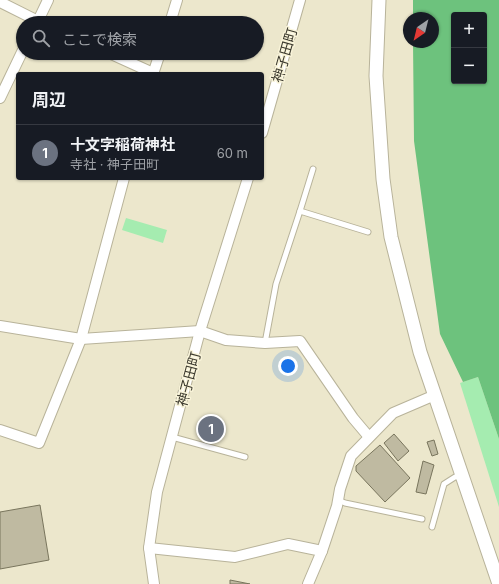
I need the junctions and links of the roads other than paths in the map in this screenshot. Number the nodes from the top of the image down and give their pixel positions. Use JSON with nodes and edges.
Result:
{"nodes":[{"id":1,"x":48,"y":0,"type":"edge"},
{"id":2,"x":177,"y":0,"type":"edge"},
{"id":3,"x":300,"y":0,"type":"edge"},
{"id":4,"x":379,"y":0,"type":"edge"},
{"id":5,"x":0,"y":2,"type":"edge"},
{"id":6,"x":27,"y":16,"type":"edge"},
{"id":7,"x":41,"y":16,"type":"edge"},
{"id":8,"x":172,"y":16,"type":"edge"},
{"id":9,"x":18,"y":60,"type":"edge"},
{"id":10,"x":124,"y":60,"type":"edge"},
{"id":11,"x":158,"y":60,"type":"edge"},
{"id":12,"x":149,"y":72,"type":"edge"},
{"id":13,"x":154,"y":72,"type":"edge"},
{"id":14,"x":0,"y":98,"type":"edge"},
{"id":15,"x":264,"y":126,"type":"edge"},
{"id":16,"x":313,"y":169,"type":"dead end"},
{"id":17,"x":123,"y":180,"type":"edge"},
{"id":18,"x":247,"y":180,"type":"edge"},
{"id":19,"x":300,"y":211,"type":"junction"},
{"id":20,"x":368,"y":232,"type":"dead end"},
{"id":21,"x":0,"y":326,"type":"edge"},
{"id":22,"x":200,"y":331,"type":"junction"},
{"id":23,"x":81,"y":339,"type":"junction"},
{"id":24,"x":265,"y":343,"type":"junction"},
{"id":25,"x":434,"y":395,"type":"junction"},
{"id":26,"x":0,"y":430,"type":"edge"},
{"id":27,"x":172,"y":437,"type":"junction"},
{"id":28,"x":369,"y":437,"type":"junction"},
{"id":29,"x":245,"y":457,"type":"dead end"},
{"id":30,"x":462,"y":476,"type":"junction"},
{"id":31,"x":338,"y":500,"type":"junction"},
{"id":32,"x":422,"y":519,"type":"dead end"},
{"id":33,"x":432,"y":527,"type":"dead end"},
{"id":34,"x":149,"y":548,"type":"junction"},
{"id":35,"x":322,"y":551,"type":"junction"},
{"id":36,"x":154,"y":584,"type":"edge"},
{"id":37,"x":308,"y":584,"type":"edge"},
{"id":38,"x":499,"y":584,"type":"edge"}],
"edges":[{"from":1,"to":7,"type":"street"},
{"from":2,"to":8,"type":"street"},
{"from":3,"to":15,"type":"street","name":"神子田町"},
{"from":4,"to":25,"type":"street"},
{"from":5,"to":6,"type":"street"},
{"from":9,"to":14,"type":"street"},
{"from":10,"to":12,"type":"street"},
{"from":11,"to":13,"type":"street"},
{"from":16,"to":19,"type":"lane"},
{"from":17,"to":23,"type":"street"},
{"from":18,"to":22,"type":"street","name":"神子田町"},
{"from":19,"to":20,"type":"lane"},
{"from":19,"to":24,"type":"lane"},
{"from":21,"to":23,"type":"street"},
{"from":22,"to":23,"type":"street"},
{"from":22,"to":24,"type":"street"},
{"from":22,"to":27,"type":"street","name":"神子田町"},
{"from":23,"to":26,"type":"street"},
{"from":24,"to":28,"type":"street"},
{"from":25,"to":28,"type":"street"},
{"from":25,"to":30,"type":"street"},
{"from":27,"to":29,"type":"lane"},
{"from":27,"to":34,"type":"street","name":"神子田町"},
{"from":28,"to":31,"type":"street"},
{"from":30,"to":33,"type":"lane"},
{"from":30,"to":38,"type":"street"},
{"from":31,"to":32,"type":"lane"},
{"from":31,"to":35,"type":"street"},
{"from":34,"to":35,"type":"street"},
{"from":34,"to":36,"type":"street","name":"神子田町"},
{"from":35,"to":37,"type":"street"}]}
